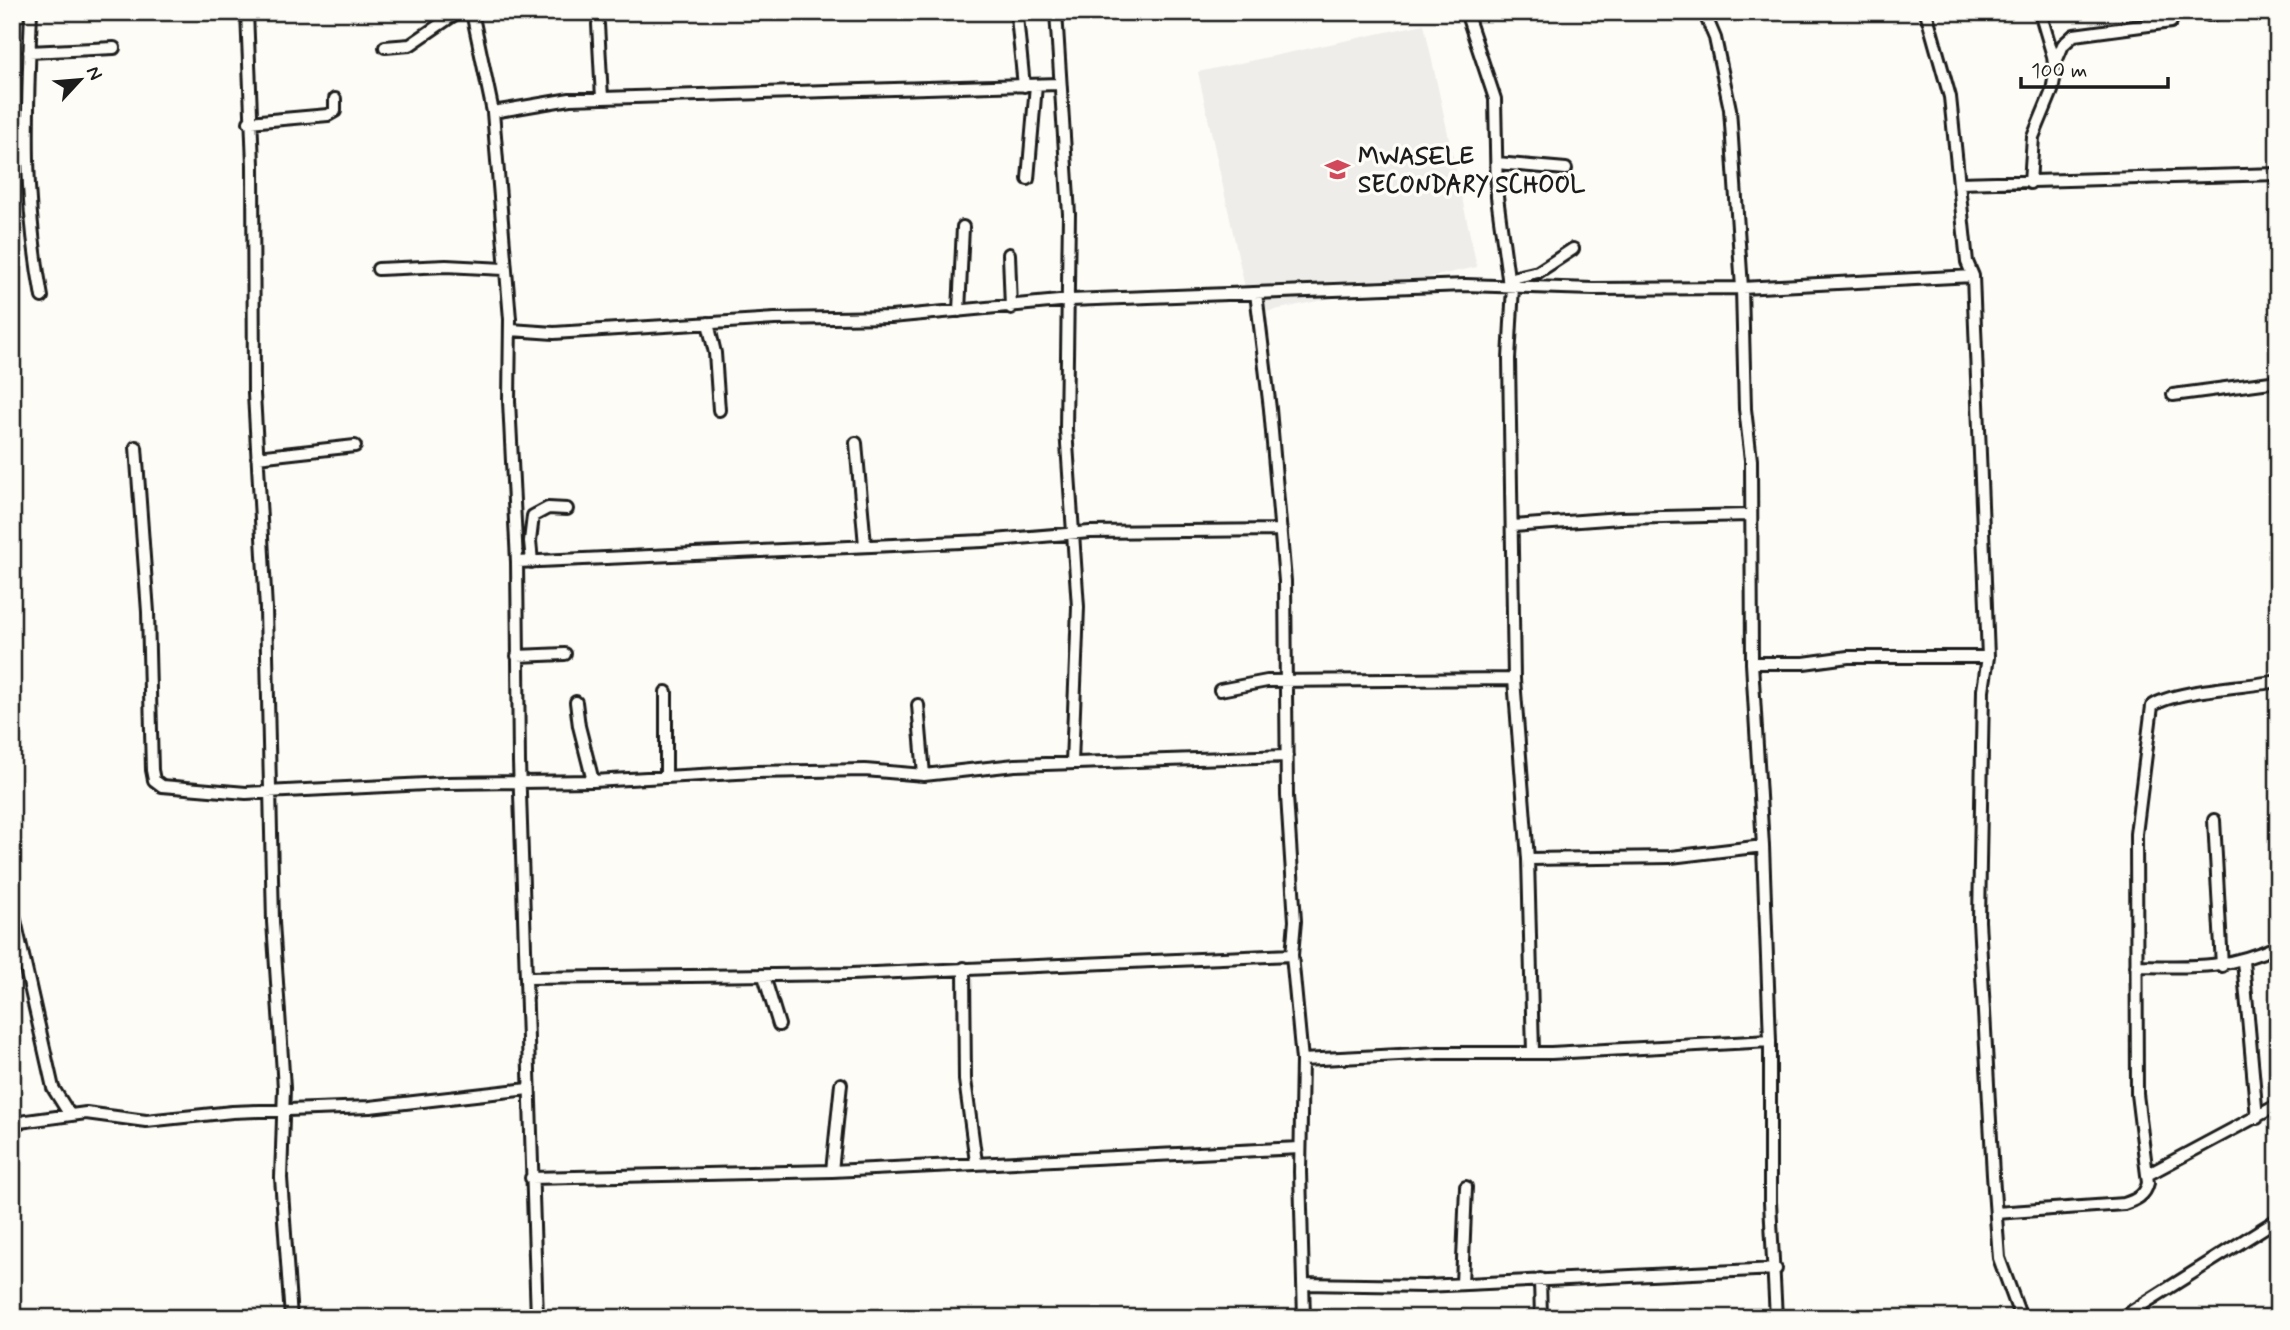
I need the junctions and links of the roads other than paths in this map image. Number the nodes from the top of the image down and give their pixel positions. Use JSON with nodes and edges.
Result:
{"nodes":[{"id":1,"x":31,"y":12,"type":"edge"},
{"id":2,"x":247,"y":12,"type":"edge"},
{"id":3,"x":458,"y":12,"type":"edge"},
{"id":4,"x":472,"y":12,"type":"edge"},
{"id":5,"x":1056,"y":12,"type":"edge"},
{"id":6,"x":1466,"y":12,"type":"edge"},
{"id":7,"x":1704,"y":12,"type":"edge"},
{"id":8,"x":1926,"y":12,"type":"edge"},
{"id":9,"x":2040,"y":12,"type":"edge"},
{"id":10,"x":2222,"y":12,"type":"edge"},
{"id":11,"x":2209,"y":15,"type":"dead end"},
{"id":12,"x":1017,"y":16,"type":"dead end"},
{"id":13,"x":2171,"y":22,"type":"dead end"},
{"id":14,"x":598,"y":23,"type":"dead end"},
{"id":15,"x":385,"y":47,"type":"dead end"},
{"id":16,"x":114,"y":48,"type":"dead end"},
{"id":17,"x":29,"y":52,"type":"junction"},
{"id":18,"x":2054,"y":66,"type":"junction"},
{"id":19,"x":1059,"y":84,"type":"junction"},
{"id":20,"x":1030,"y":86,"type":"junction"},
{"id":21,"x":602,"y":98,"type":"junction"},
{"id":22,"x":335,"y":99,"type":"dead end"},
{"id":23,"x":493,"y":112,"type":"junction"},
{"id":24,"x":249,"y":122,"type":"junction"},
{"id":25,"x":1496,"y":163,"type":"junction"},
{"id":26,"x":1566,"y":169,"type":"dead end"},
{"id":27,"x":2278,"y":173,"type":"edge"},
{"id":28,"x":1028,"y":179,"type":"dead end"},
{"id":29,"x":1959,"y":183,"type":"junction"},
{"id":30,"x":2030,"y":183,"type":"junction"},
{"id":31,"x":963,"y":227,"type":"dead end"},
{"id":32,"x":1573,"y":249,"type":"dead end"},
{"id":33,"x":1009,"y":254,"type":"dead end"},
{"id":34,"x":378,"y":268,"type":"dead end"},
{"id":35,"x":504,"y":269,"type":"junction"},
{"id":36,"x":1973,"y":276,"type":"junction"},
{"id":37,"x":1510,"y":283,"type":"junction"},
{"id":38,"x":1742,"y":288,"type":"junction"},
{"id":39,"x":1256,"y":293,"type":"junction"},
{"id":40,"x":42,"y":297,"type":"dead end"},
{"id":41,"x":1070,"y":300,"type":"junction"},
{"id":42,"x":1011,"y":308,"type":"junction"},
{"id":43,"x":959,"y":311,"type":"junction"},
{"id":44,"x":708,"y":323,"type":"junction"},
{"id":45,"x":511,"y":330,"type":"junction"},
{"id":46,"x":2278,"y":381,"type":"edge"},
{"id":47,"x":2173,"y":395,"type":"dead end"},
{"id":48,"x":719,"y":410,"type":"dead end"},
{"id":49,"x":856,"y":443,"type":"dead end"},
{"id":50,"x":355,"y":446,"type":"dead end"},
{"id":51,"x":136,"y":447,"type":"dead end"},
{"id":52,"x":257,"y":457,"type":"junction"},
{"id":53,"x":567,"y":509,"type":"dead end"},
{"id":54,"x":1750,"y":515,"type":"junction"},
{"id":55,"x":1513,"y":526,"type":"junction"},
{"id":56,"x":1281,"y":530,"type":"junction"},
{"id":57,"x":1073,"y":533,"type":"junction"},
{"id":58,"x":865,"y":545,"type":"junction"},
{"id":59,"x":517,"y":562,"type":"junction"},
{"id":60,"x":532,"y":562,"type":"junction"},
{"id":61,"x":565,"y":654,"type":"dead end"},
{"id":62,"x":517,"y":656,"type":"junction"},
{"id":63,"x":1988,"y":657,"type":"junction"},
{"id":64,"x":1752,"y":663,"type":"junction"},
{"id":65,"x":1514,"y":678,"type":"junction"},
{"id":66,"x":2278,"y":681,"type":"edge"},
{"id":67,"x":1288,"y":682,"type":"junction"},
{"id":68,"x":1220,"y":690,"type":"dead end"},
{"id":69,"x":666,"y":692,"type":"dead end"},
{"id":70,"x":576,"y":702,"type":"dead end"},
{"id":71,"x":918,"y":705,"type":"dead end"},
{"id":72,"x":1287,"y":756,"type":"junction"},
{"id":73,"x":1072,"y":763,"type":"junction"},
{"id":74,"x":924,"y":775,"type":"junction"},
{"id":75,"x":666,"y":778,"type":"junction"},
{"id":76,"x":593,"y":781,"type":"junction"},
{"id":77,"x":520,"y":782,"type":"junction"},
{"id":78,"x":271,"y":791,"type":"junction"},
{"id":79,"x":2214,"y":820,"type":"dead end"},
{"id":80,"x":1763,"y":846,"type":"junction"},
{"id":81,"x":1528,"y":859,"type":"junction"},
{"id":82,"x":12,"y":907,"type":"edge"},
{"id":83,"x":2278,"y":946,"type":"edge"},
{"id":84,"x":1292,"y":955,"type":"junction"},
{"id":85,"x":2243,"y":961,"type":"junction"},
{"id":86,"x":2136,"y":966,"type":"junction"},
{"id":87,"x":2222,"y":966,"type":"junction"},
{"id":88,"x":964,"y":968,"type":"junction"},
{"id":89,"x":26,"y":974,"type":"junction"},
{"id":90,"x":12,"y":976,"type":"edge"},
{"id":91,"x":764,"y":976,"type":"junction"},
{"id":92,"x":526,"y":978,"type":"junction"},
{"id":93,"x":779,"y":1025,"type":"dead end"},
{"id":94,"x":1770,"y":1041,"type":"junction"},
{"id":95,"x":1533,"y":1052,"type":"junction"},
{"id":96,"x":1302,"y":1060,"type":"junction"},
{"id":97,"x":841,"y":1084,"type":"dead end"},
{"id":98,"x":528,"y":1089,"type":"junction"},
{"id":99,"x":2278,"y":1105,"type":"edge"},
{"id":100,"x":284,"y":1112,"type":"junction"},
{"id":101,"x":70,"y":1115,"type":"junction"},
{"id":102,"x":2257,"y":1118,"type":"junction"},
{"id":103,"x":12,"y":1123,"type":"edge"},
{"id":104,"x":1300,"y":1148,"type":"junction"},
{"id":105,"x":976,"y":1162,"type":"junction"},
{"id":106,"x":832,"y":1171,"type":"junction"},
{"id":107,"x":2147,"y":1175,"type":"junction"},
{"id":108,"x":531,"y":1178,"type":"junction"},
{"id":109,"x":1466,"y":1187,"type":"dead end"},
{"id":110,"x":1996,"y":1213,"type":"junction"},
{"id":111,"x":2278,"y":1219,"type":"edge"},
{"id":112,"x":1776,"y":1269,"type":"junction"},
{"id":113,"x":1540,"y":1279,"type":"junction"},
{"id":114,"x":1303,"y":1283,"type":"junction"},
{"id":115,"x":1462,"y":1284,"type":"junction"},
{"id":116,"x":291,"y":1318,"type":"edge"},
{"id":117,"x":537,"y":1318,"type":"edge"},
{"id":118,"x":1304,"y":1318,"type":"edge"},
{"id":119,"x":1541,"y":1318,"type":"edge"},
{"id":120,"x":1776,"y":1318,"type":"edge"},
{"id":121,"x":2021,"y":1318,"type":"edge"},
{"id":122,"x":2121,"y":1318,"type":"edge"}],
"edges":[{"from":1,"to":17,"type":"street"},
{"from":2,"to":24,"type":"street"},
{"from":3,"to":15,"type":"street"},
{"from":4,"to":23,"type":"street"},
{"from":5,"to":19,"type":"street"},
{"from":6,"to":25,"type":"street"},
{"from":7,"to":38,"type":"street"},
{"from":8,"to":29,"type":"street"},
{"from":9,"to":18,"type":"street"},
{"from":10,"to":11,"type":"street"},
{"from":12,"to":20,"type":"street"},
{"from":13,"to":18,"type":"street"},
{"from":14,"to":21,"type":"street"},
{"from":16,"to":17,"type":"street"},
{"from":17,"to":40,"type":"street"},
{"from":18,"to":30,"type":"street"},
{"from":19,"to":20,"type":"street"},
{"from":19,"to":41,"type":"street"},
{"from":20,"to":21,"type":"street"},
{"from":20,"to":28,"type":"street"},
{"from":21,"to":23,"type":"street"},
{"from":22,"to":24,"type":"street"},
{"from":23,"to":35,"type":"street"},
{"from":24,"to":52,"type":"street"},
{"from":25,"to":26,"type":"street"},
{"from":25,"to":37,"type":"street"},
{"from":27,"to":30,"type":"street"},
{"from":29,"to":30,"type":"street"},
{"from":29,"to":36,"type":"street"},
{"from":31,"to":43,"type":"street"},
{"from":32,"to":37,"type":"street"},
{"from":33,"to":42,"type":"street"},
{"from":34,"to":35,"type":"street"},
{"from":35,"to":45,"type":"street"},
{"from":36,"to":38,"type":"street"},
{"from":36,"to":63,"type":"street"},
{"from":37,"to":38,"type":"street"},
{"from":37,"to":39,"type":"street"},
{"from":37,"to":55,"type":"street"},
{"from":38,"to":54,"type":"street"},
{"from":39,"to":41,"type":"street"},
{"from":39,"to":56,"type":"street"},
{"from":41,"to":42,"type":"street"},
{"from":41,"to":57,"type":"street"},
{"from":42,"to":43,"type":"street"},
{"from":43,"to":44,"type":"street"},
{"from":44,"to":45,"type":"street"},
{"from":44,"to":48,"type":"street"},
{"from":45,"to":59,"type":"street"},
{"from":46,"to":47,"type":"street"},
{"from":49,"to":58,"type":"street"},
{"from":50,"to":52,"type":"street"},
{"from":51,"to":78,"type":"street"},
{"from":52,"to":78,"type":"street"},
{"from":53,"to":60,"type":"street"},
{"from":54,"to":55,"type":"street"},
{"from":54,"to":64,"type":"street"},
{"from":55,"to":65,"type":"street"},
{"from":56,"to":57,"type":"street"},
{"from":56,"to":67,"type":"street"},
{"from":57,"to":58,"type":"street"},
{"from":57,"to":73,"type":"street"},
{"from":58,"to":60,"type":"street"},
{"from":59,"to":60,"type":"street"},
{"from":59,"to":62,"type":"street"},
{"from":61,"to":62,"type":"street"},
{"from":62,"to":77,"type":"street"},
{"from":63,"to":64,"type":"street"},
{"from":63,"to":110,"type":"street"},
{"from":64,"to":80,"type":"street"},
{"from":65,"to":67,"type":"street"},
{"from":65,"to":81,"type":"street"},
{"from":66,"to":86,"type":"street"},
{"from":67,"to":68,"type":"street"},
{"from":67,"to":72,"type":"street"},
{"from":69,"to":75,"type":"street"},
{"from":70,"to":76,"type":"street"},
{"from":71,"to":74,"type":"street"},
{"from":72,"to":73,"type":"street"},
{"from":72,"to":84,"type":"street"},
{"from":73,"to":74,"type":"street"},
{"from":74,"to":75,"type":"street"},
{"from":75,"to":76,"type":"street"},
{"from":76,"to":77,"type":"street"},
{"from":77,"to":78,"type":"street"},
{"from":77,"to":92,"type":"street"},
{"from":78,"to":100,"type":"street"},
{"from":79,"to":87,"type":"street"},
{"from":80,"to":81,"type":"street"},
{"from":80,"to":94,"type":"street"},
{"from":81,"to":95,"type":"street"},
{"from":82,"to":89,"type":"street"},
{"from":83,"to":85,"type":"street"},
{"from":84,"to":88,"type":"street"},
{"from":84,"to":96,"type":"street"},
{"from":85,"to":87,"type":"street"},
{"from":85,"to":102,"type":"street"},
{"from":86,"to":87,"type":"street"},
{"from":86,"to":107,"type":"street"},
{"from":88,"to":91,"type":"street"},
{"from":88,"to":105,"type":"street"},
{"from":89,"to":90,"type":"street"},
{"from":89,"to":101,"type":"street"},
{"from":91,"to":92,"type":"street"},
{"from":91,"to":93,"type":"street"},
{"from":92,"to":98,"type":"street"},
{"from":94,"to":95,"type":"street"},
{"from":94,"to":112,"type":"street"},
{"from":95,"to":96,"type":"street"},
{"from":96,"to":104,"type":"street"},
{"from":97,"to":106,"type":"street"},
{"from":98,"to":100,"type":"street"},
{"from":98,"to":108,"type":"street"},
{"from":99,"to":102,"type":"street"},
{"from":100,"to":101,"type":"street"},
{"from":100,"to":116,"type":"street"},
{"from":101,"to":103,"type":"street"},
{"from":102,"to":107,"type":"street"},
{"from":104,"to":105,"type":"street"},
{"from":104,"to":114,"type":"street"},
{"from":105,"to":106,"type":"street"},
{"from":106,"to":108,"type":"street"},
{"from":107,"to":110,"type":"street"},
{"from":108,"to":117,"type":"street"},
{"from":109,"to":115,"type":"street"},
{"from":110,"to":121,"type":"street"},
{"from":111,"to":122,"type":"street"},
{"from":112,"to":113,"type":"street"},
{"from":112,"to":120,"type":"street"},
{"from":113,"to":115,"type":"street"},
{"from":113,"to":119,"type":"street"},
{"from":114,"to":115,"type":"street"},
{"from":114,"to":118,"type":"street"}]}
